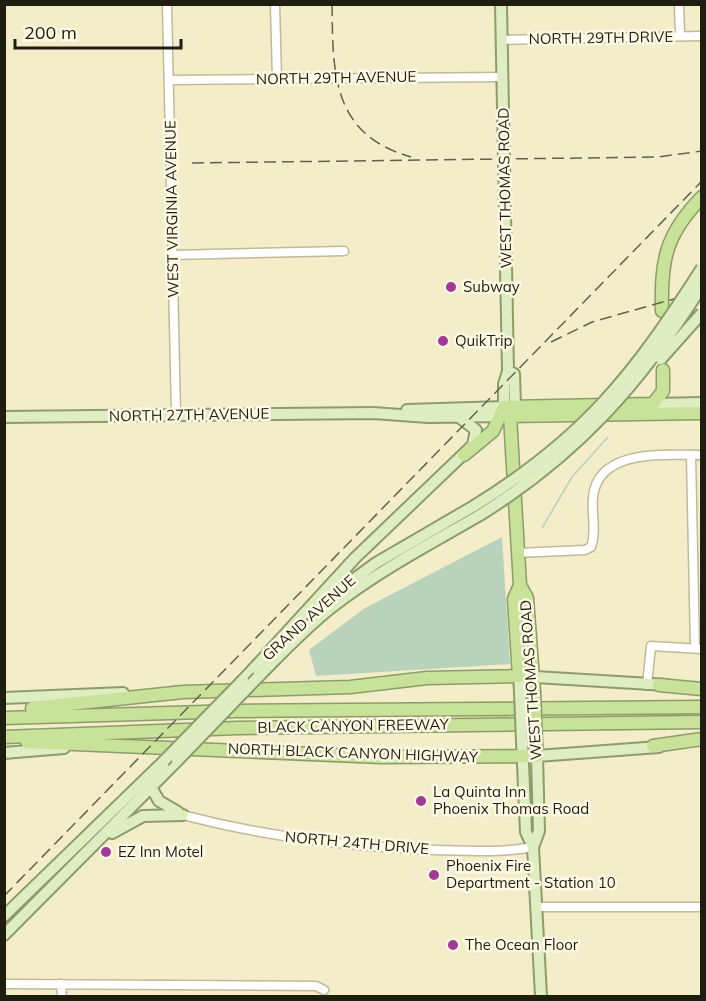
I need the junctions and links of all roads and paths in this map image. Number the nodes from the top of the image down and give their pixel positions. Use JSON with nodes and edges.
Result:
{"nodes":[{"id":1,"x":167,"y":4,"type":"edge"},
{"id":2,"x":275,"y":4,"type":"edge"},
{"id":3,"x":501,"y":4,"type":"edge"},
{"id":4,"x":679,"y":4,"type":"edge"},
{"id":5,"x":680,"y":36,"type":"junction"},
{"id":6,"x":702,"y":36,"type":"edge"},
{"id":7,"x":501,"y":40,"type":"junction"},
{"id":8,"x":502,"y":77,"type":"junction"},
{"id":9,"x":277,"y":79,"type":"junction"},
{"id":10,"x":169,"y":80,"type":"junction"},
{"id":11,"x":702,"y":197,"type":"edge"},
{"id":12,"x":344,"y":251,"type":"dead end"},
{"id":13,"x":172,"y":255,"type":"junction"},
{"id":14,"x":702,"y":267,"type":"edge"},
{"id":15,"x":702,"y":286,"type":"edge"},
{"id":16,"x":662,"y":311,"type":"dead end"},
{"id":17,"x":702,"y":313,"type":"edge"},
{"id":18,"x":663,"y":370,"type":"dead end"},
{"id":19,"x":685,"y":403,"type":"joint"},
{"id":20,"x":702,"y":403,"type":"edge"},
{"id":21,"x":650,"y":410,"type":"junction"},
{"id":22,"x":507,"y":411,"type":"junction"},
{"id":23,"x":373,"y":413,"type":"junction"},
{"id":24,"x":702,"y":413,"type":"edge"},
{"id":25,"x":176,"y":414,"type":"junction"},
{"id":26,"x":459,"y":416,"type":"junction"},
{"id":27,"x":4,"y":417,"type":"edge"},
{"id":28,"x":579,"y":442,"type":"junction"},
{"id":29,"x":702,"y":454,"type":"edge"},
{"id":30,"x":464,"y":455,"type":"junction"},
{"id":31,"x":691,"y":455,"type":"junction"},
{"id":32,"x":477,"y":510,"type":"junction"},
{"id":33,"x":517,"y":553,"type":"junction"},
{"id":34,"x":520,"y":585,"type":"junction"},
{"id":35,"x":698,"y":648,"type":"edge"},
{"id":36,"x":267,"y":654,"type":"junction"},
{"id":37,"x":519,"y":676,"type":"junction"},
{"id":38,"x":533,"y":677,"type":"junction"},
{"id":39,"x":653,"y":685,"type":"junction"},
{"id":40,"x":702,"y":687,"type":"edge"},
{"id":41,"x":183,"y":692,"type":"junction"},
{"id":42,"x":4,"y":699,"type":"edge"},
{"id":43,"x":702,"y":707,"type":"edge"},
{"id":44,"x":4,"y":713,"type":"edge"},
{"id":45,"x":702,"y":716,"type":"edge"},
{"id":46,"x":4,"y":718,"type":"edge"},
{"id":47,"x":702,"y":722,"type":"edge"},
{"id":48,"x":4,"y":730,"type":"edge"},
{"id":49,"x":4,"y":739,"type":"edge"},
{"id":50,"x":702,"y":739,"type":"edge"},
{"id":51,"x":702,"y":745,"type":"edge"},
{"id":52,"x":158,"y":746,"type":"junction"},
{"id":53,"x":653,"y":746,"type":"junction"},
{"id":54,"x":4,"y":753,"type":"edge"},
{"id":55,"x":537,"y":756,"type":"junction"},
{"id":56,"x":523,"y":757,"type":"junction"},
{"id":57,"x":151,"y":788,"type":"junction"},
{"id":58,"x":183,"y":814,"type":"junction"},
{"id":59,"x":97,"y":842,"type":"junction"},
{"id":60,"x":533,"y":847,"type":"junction"},
{"id":61,"x":702,"y":906,"type":"edge"},
{"id":62,"x":536,"y":907,"type":"junction"},
{"id":63,"x":4,"y":916,"type":"edge"},
{"id":64,"x":4,"y":935,"type":"edge"},
{"id":65,"x":4,"y":984,"type":"edge"},
{"id":66,"x":61,"y":984,"type":"junction"},
{"id":67,"x":324,"y":990,"type":"dead end"},
{"id":68,"x":62,"y":996,"type":"edge"},
{"id":69,"x":541,"y":996,"type":"edge"}],
"edges":[{"from":1,"to":10,"type":"street","name":"WEST VIRGINIA AVENUE"},
{"from":2,"to":9,"type":"street"},
{"from":3,"to":7,"type":"main road","name":"WEST THOMAS ROAD"},
{"from":4,"to":5,"type":"street"},
{"from":5,"to":6,"type":"street","name":"NORTH 29TH DRIVE"},
{"from":5,"to":7,"type":"street","name":"NORTH 29TH DRIVE"},
{"from":7,"to":8,"type":"main road","name":"WEST THOMAS ROAD"},
{"from":8,"to":9,"type":"street","name":"NORTH 29TH AVENUE"},
{"from":8,"to":22,"type":"main road","name":"WEST THOMAS ROAD"},
{"from":9,"to":10,"type":"street","name":"NORTH 29TH AVENUE"},
{"from":10,"to":13,"type":"street","name":"WEST VIRGINIA AVENUE"},
{"from":11,"to":16,"type":"highway"},
{"from":12,"to":13,"type":"street"},
{"from":13,"to":25,"type":"street","name":"WEST VIRGINIA AVENUE"},
{"from":14,"to":32,"type":"main road","name":"GRAND AVENUE","bridge":true},
{"from":15,"to":28,"type":"main road","name":"GRAND AVENUE","bridge":true},
{"from":17,"to":28,"type":"main road","bridge":true},
{"from":18,"to":21,"type":"highway"},
{"from":19,"to":20,"type":"main road"},
{"from":19,"to":21,"type":"highway"},
{"from":21,"to":22,"type":"highway","name":"NORTH 27TH AVENUE"},
{"from":21,"to":24,"type":"highway","name":"NORTH 27TH AVENUE"},
{"from":22,"to":23,"type":"main road","name":"NORTH 27TH AVENUE"},
{"from":22,"to":26,"type":"main road","name":"NORTH 27TH AVENUE"},
{"from":22,"to":30,"type":"highway"},
{"from":22,"to":33,"type":"highway","name":"WEST THOMAS ROAD"},
{"from":23,"to":25,"type":"main road","name":"NORTH 27TH AVENUE"},
{"from":23,"to":26,"type":"main road","name":"NORTH 27TH AVENUE"},
{"from":25,"to":27,"type":"main road","name":"NORTH 27TH AVENUE"},
{"from":26,"to":30,"type":"main road"},
{"from":28,"to":32,"type":"main road","name":"GRAND AVENUE","bridge":true},
{"from":29,"to":31,"type":"street"},
{"from":30,"to":36,"type":"main road"},
{"from":31,"to":33,"type":"street"},
{"from":31,"to":35,"type":"street"},
{"from":32,"to":36,"type":"main road","name":"GRAND AVENUE"},
{"from":32,"to":57,"type":"main road","name":"GRAND AVENUE","bridge":true},
{"from":33,"to":34,"type":"highway","name":"WEST THOMAS ROAD"},
{"from":34,"to":37,"type":"highway","name":"WEST THOMAS ROAD"},
{"from":34,"to":38,"type":"highway","name":"WEST THOMAS ROAD"},
{"from":35,"to":39,"type":"street"},
{"from":36,"to":63,"type":"main road","name":"GRAND AVENUE","bridge":true},
{"from":37,"to":38,"type":"main road"},
{"from":37,"to":41,"type":"highway"},
{"from":37,"to":56,"type":"main road","name":"WEST THOMAS ROAD","bridge":true},
{"from":38,"to":39,"type":"main road"},
{"from":38,"to":55,"type":"highway","name":"WEST THOMAS ROAD","bridge":true},
{"from":39,"to":40,"type":"highway"},
{"from":41,"to":42,"type":"main road"},
{"from":41,"to":44,"type":"highway"},
{"from":43,"to":46,"type":"highway","name":"BLACK CANYON FREEWAY"},
{"from":45,"to":48,"type":"highway"},
{"from":47,"to":49,"type":"highway","name":"BLACK CANYON FREEWAY"},
{"from":49,"to":52,"type":"highway"},
{"from":50,"to":53,"type":"highway"},
{"from":51,"to":53,"type":"main road","name":"NORTH BLACK CANYON HIGHWAY"},
{"from":52,"to":54,"type":"main road","name":"NORTH BLACK CANYON HIGHWAY"},
{"from":52,"to":56,"type":"highway","name":"NORTH BLACK CANYON HIGHWAY"},
{"from":53,"to":55,"type":"main road","name":"NORTH BLACK CANYON HIGHWAY"},
{"from":55,"to":56,"type":"highway","name":"NORTH BLACK CANYON HIGHWAY"},
{"from":55,"to":60,"type":"main road","name":"WEST THOMAS ROAD"},
{"from":56,"to":60,"type":"main road","name":"WEST THOMAS ROAD"},
{"from":57,"to":58,"type":"main road"},
{"from":57,"to":59,"type":"main road","name":"GRAND AVENUE"},
{"from":58,"to":59,"type":"main road"},
{"from":58,"to":60,"type":"street","name":"NORTH 24TH DRIVE"},
{"from":59,"to":64,"type":"main road","name":"GRAND AVENUE"},
{"from":60,"to":62,"type":"main road","name":"WEST THOMAS ROAD"},
{"from":61,"to":62,"type":"street"},
{"from":62,"to":69,"type":"main road","name":"WEST THOMAS ROAD"},
{"from":65,"to":66,"type":"street"},
{"from":66,"to":67,"type":"street"},
{"from":66,"to":68,"type":"street"}]}
